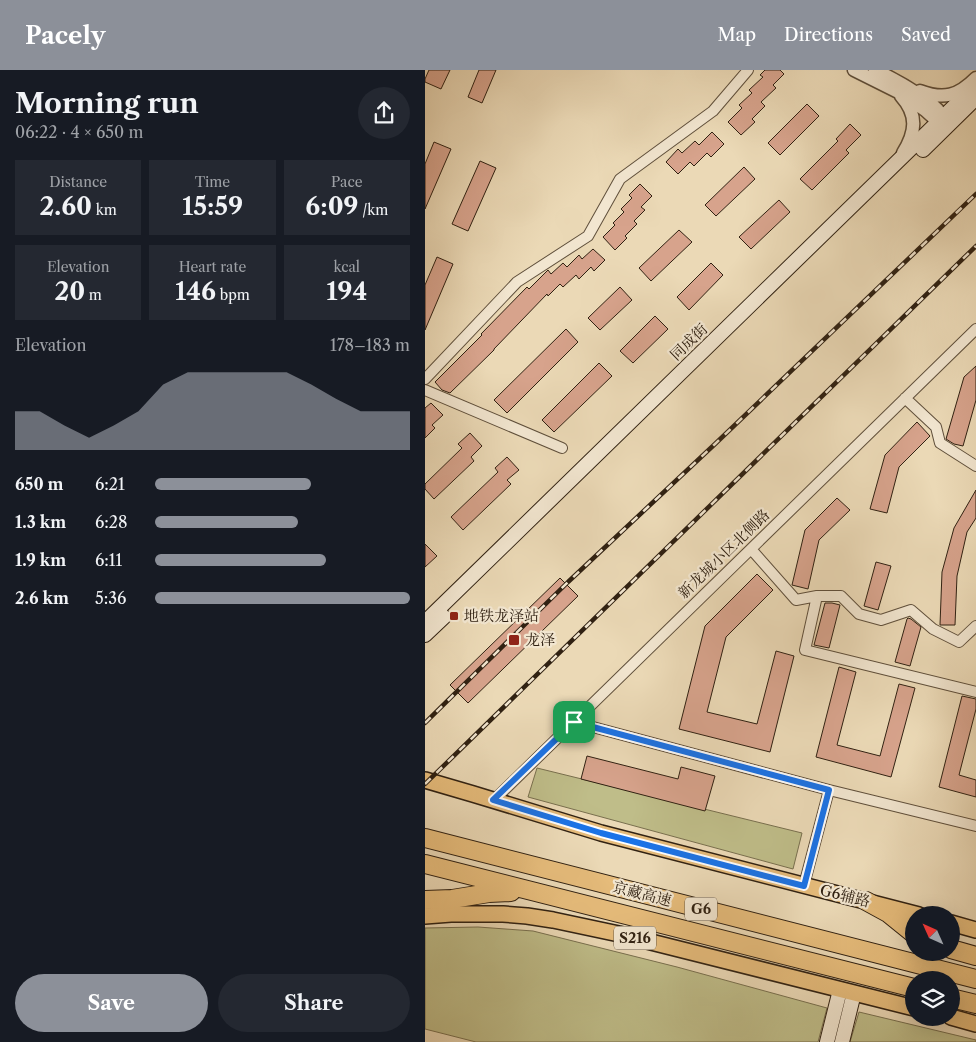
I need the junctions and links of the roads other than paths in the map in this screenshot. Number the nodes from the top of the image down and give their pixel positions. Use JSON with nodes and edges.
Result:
{"nodes":[{"id":1,"x":748,"y":70,"type":"edge"},
{"id":2,"x":854,"y":70,"type":"edge"},
{"id":3,"x":875,"y":70,"type":"edge"},
{"id":4,"x":976,"y":78,"type":"edge"},
{"id":5,"x":893,"y":84,"type":"junction"},
{"id":6,"x":976,"y":85,"type":"edge"},
{"id":7,"x":976,"y":98,"type":"edge"},
{"id":8,"x":945,"y":122,"type":"junction"},
{"id":9,"x":884,"y":174,"type":"junction"},
{"id":10,"x":976,"y":329,"type":"edge"},
{"id":11,"x":425,"y":379,"type":"edge"},
{"id":12,"x":425,"y":390,"type":"edge"},
{"id":13,"x":905,"y":398,"type":"junction"},
{"id":14,"x":562,"y":448,"type":"dead end"},
{"id":15,"x":976,"y":466,"type":"edge"},
{"id":16,"x":751,"y":549,"type":"junction"},
{"id":17,"x":817,"y":596,"type":"junction"},
{"id":18,"x":425,"y":622,"type":"edge"},
{"id":19,"x":976,"y":626,"type":"edge"},
{"id":20,"x":425,"y":636,"type":"edge"},
{"id":21,"x":976,"y":692,"type":"edge"},
{"id":22,"x":574,"y":722,"type":"junction"},
{"id":23,"x":425,"y":780,"type":"edge"},
{"id":24,"x":829,"y":790,"type":"junction"},
{"id":25,"x":493,"y":800,"type":"junction"},
{"id":26,"x":976,"y":826,"type":"edge"},
{"id":27,"x":425,"y":838,"type":"edge"},
{"id":28,"x":425,"y":864,"type":"edge"},
{"id":29,"x":804,"y":886,"type":"junction"},
{"id":30,"x":534,"y":891,"type":"junction"},
{"id":31,"x":425,"y":900,"type":"edge"},
{"id":32,"x":866,"y":902,"type":"junction"},
{"id":33,"x":905,"y":912,"type":"edge"},
{"id":34,"x":425,"y":916,"type":"edge"},
{"id":35,"x":960,"y":926,"type":"edge"},
{"id":36,"x":905,"y":927,"type":"edge"},
{"id":37,"x":976,"y":930,"type":"edge"},
{"id":38,"x":960,"y":952,"type":"edge"},
{"id":39,"x":976,"y":956,"type":"edge"},
{"id":40,"x":976,"y":979,"type":"edge"},
{"id":41,"x":905,"y":986,"type":"edge"},
{"id":42,"x":847,"y":991,"type":"junction"},
{"id":43,"x":960,"y":1000,"type":"edge"},
{"id":44,"x":976,"y":1004,"type":"edge"},
{"id":45,"x":905,"y":1006,"type":"edge"},
{"id":46,"x":960,"y":1020,"type":"edge"},
{"id":47,"x":976,"y":1024,"type":"edge"},
{"id":48,"x":827,"y":1042,"type":"edge"},
{"id":49,"x":842,"y":1042,"type":"edge"}],
"edges":[{"from":1,"to":11,"type":"street"},
{"from":2,"to":5,"type":"street"},
{"from":3,"to":5,"type":"street"},
{"from":4,"to":5,"type":"street"},
{"from":5,"to":8,"type":"street"},
{"from":5,"to":9,"type":"street"},
{"from":6,"to":8,"type":"main road","name":"同成街"},
{"from":7,"to":8,"type":"main road","name":"同成街"},
{"from":8,"to":9,"type":"main road","name":"同成街"},
{"from":8,"to":20,"type":"main road","name":"同成街"},
{"from":9,"to":18,"type":"main road","name":"同成街"},
{"from":10,"to":13,"type":"street","name":"新龙城小区北侧路"},
{"from":12,"to":14,"type":"street"},
{"from":13,"to":15,"type":"street"},
{"from":13,"to":16,"type":"street","name":"新龙城小区北侧路"},
{"from":16,"to":17,"type":"street"},
{"from":16,"to":22,"type":"street","name":"新龙城小区北侧路"},
{"from":17,"to":19,"type":"street"},
{"from":17,"to":21,"type":"street"},
{"from":22,"to":24,"type":"street"},
{"from":22,"to":25,"type":"street","name":"新龙城小区北侧路"},
{"from":23,"to":25,"type":"main road","name":"G6辅路"},
{"from":24,"to":26,"type":"street"},
{"from":24,"to":29,"type":"street"},
{"from":25,"to":29,"type":"main road","name":"G6辅路"},
{"from":27,"to":40,"type":"highway","name":"京藏高速","number":"G6"},
{"from":28,"to":30,"type":"highway","name":"京藏高速","number":"G6"},
{"from":29,"to":32,"type":"main road","name":"G6辅路"},
{"from":30,"to":31,"type":"highway"},
{"from":30,"to":41,"type":"highway","name":"京藏高速","number":"G6"},
{"from":32,"to":33,"type":"main road","name":"G6辅路"},
{"from":32,"to":36,"type":"highway"},
{"from":34,"to":42,"type":"main road","number":"S216"},
{"from":35,"to":37,"type":"main road"},
{"from":38,"to":39,"type":"highway"},
{"from":42,"to":45,"type":"main road","number":"S216"},
{"from":42,"to":48,"type":"main road"},
{"from":42,"to":49,"type":"main road"},
{"from":43,"to":44,"type":"highway"},
{"from":46,"to":47,"type":"main road"}]}
